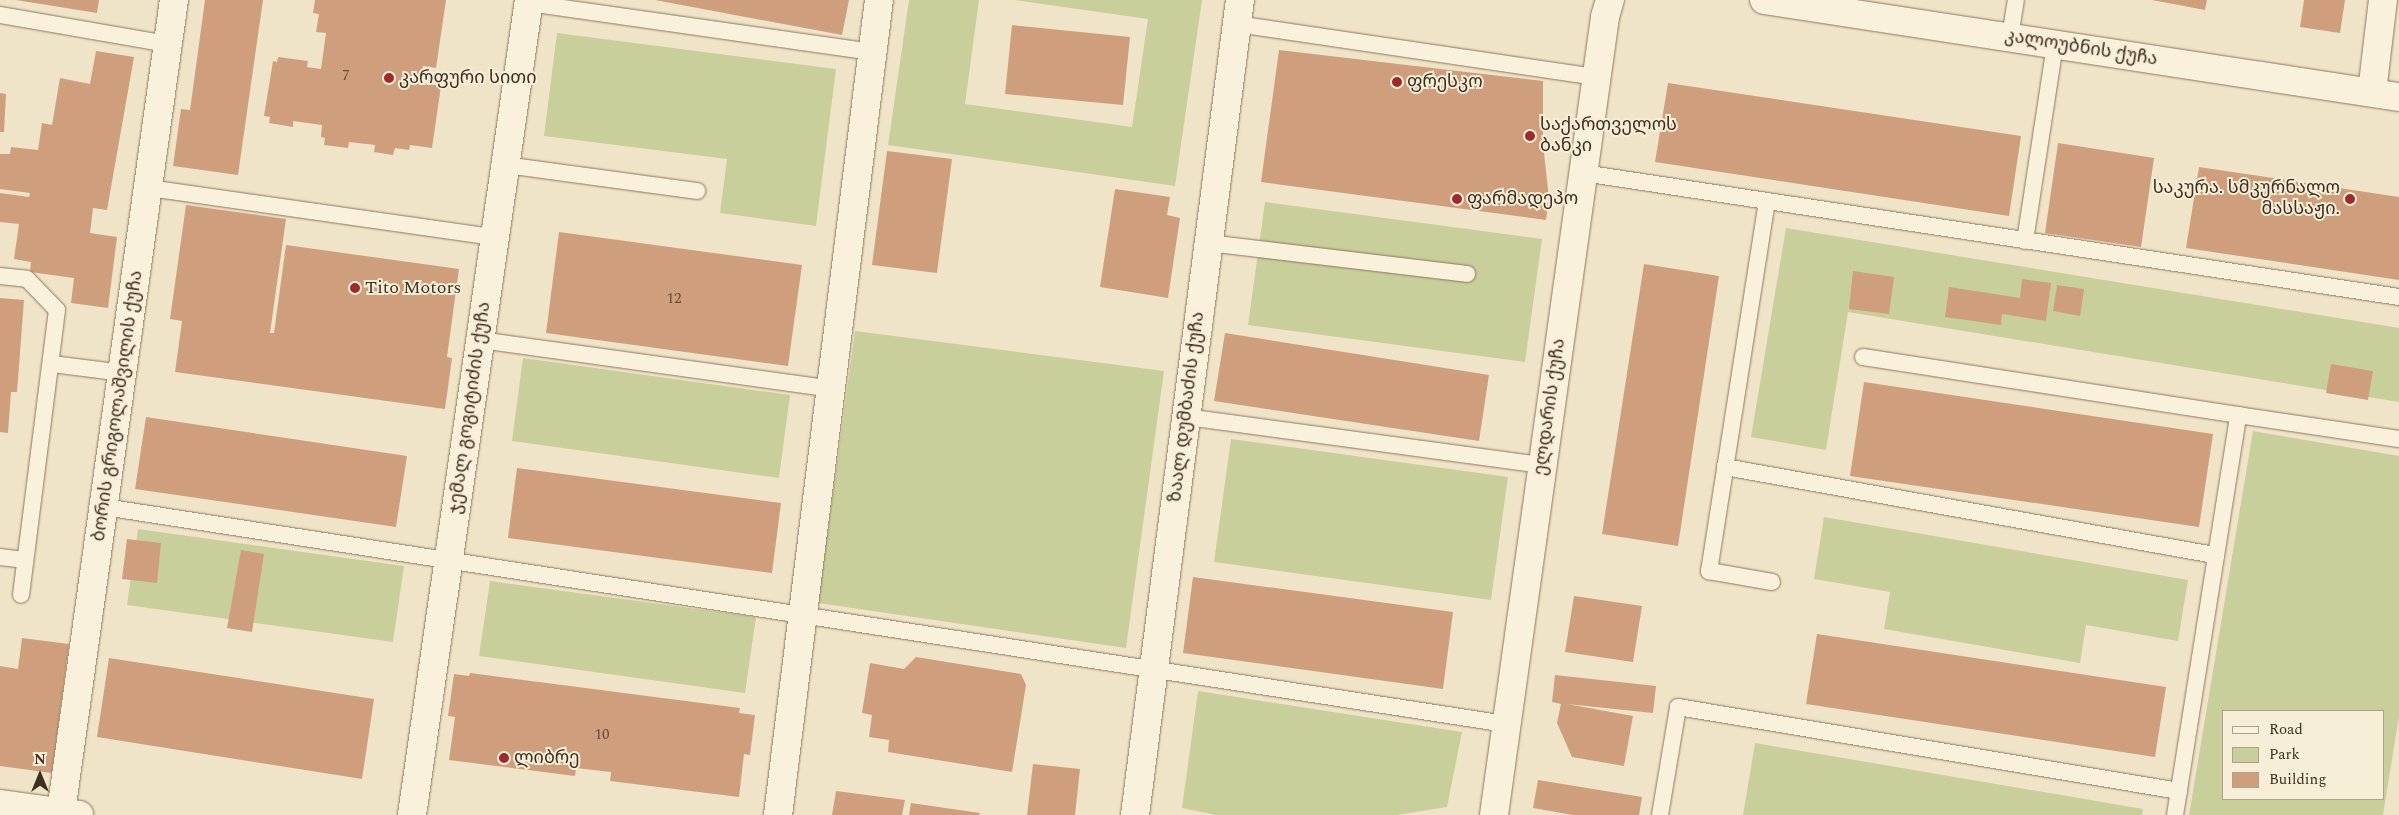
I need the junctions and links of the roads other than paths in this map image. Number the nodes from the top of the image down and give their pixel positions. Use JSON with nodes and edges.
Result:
{"nodes":[{"id":1,"x":174,"y":0,"type":"edge"},
{"id":2,"x":879,"y":0,"type":"edge"},
{"id":3,"x":1610,"y":0,"type":"edge"},
{"id":4,"x":1764,"y":0,"type":"edge"},
{"id":5,"x":2016,"y":0,"type":"edge"},
{"id":6,"x":2383,"y":0,"type":"edge"},
{"id":7,"x":529,"y":2,"type":"edge"},
{"id":8,"x":1238,"y":12,"type":"edge"},
{"id":9,"x":0,"y":15,"type":"edge"},
{"id":10,"x":2010,"y":37,"type":"junction"},
{"id":11,"x":168,"y":44,"type":"junction"},
{"id":12,"x":2055,"y":44,"type":"junction"},
{"id":13,"x":872,"y":52,"type":"junction"},
{"id":14,"x":1597,"y":77,"type":"junction"},
{"id":15,"x":2372,"y":92,"type":"junction"},
{"id":16,"x":2399,"y":96,"type":"edge"},
{"id":17,"x":505,"y":165,"type":"junction"},
{"id":18,"x":1583,"y":173,"type":"junction"},
{"id":19,"x":149,"y":188,"type":"junction"},
{"id":20,"x":697,"y":191,"type":"dead end"},
{"id":21,"x":1767,"y":201,"type":"junction"},
{"id":22,"x":495,"y":237,"type":"junction"},
{"id":23,"x":2025,"y":241,"type":"junction"},
{"id":24,"x":1208,"y":242,"type":"junction"},
{"id":25,"x":1467,"y":274,"type":"dead end"},
{"id":26,"x":0,"y":276,"type":"edge"},
{"id":27,"x":2399,"y":297,"type":"edge"},
{"id":28,"x":480,"y":340,"type":"junction"},
{"id":29,"x":1863,"y":357,"type":"dead end"},
{"id":30,"x":52,"y":364,"type":"junction"},
{"id":31,"x":123,"y":373,"type":"junction"},
{"id":32,"x":831,"y":389,"type":"junction"},
{"id":33,"x":2238,"y":415,"type":"junction"},
{"id":34,"x":1186,"y":417,"type":"junction"},
{"id":35,"x":2399,"y":440,"type":"edge"},
{"id":36,"x":1542,"y":465,"type":"junction"},
{"id":37,"x":1725,"y":467,"type":"junction"},
{"id":38,"x":104,"y":507,"type":"junction"},
{"id":39,"x":2216,"y":555,"type":"junction"},
{"id":40,"x":0,"y":557,"type":"edge"},
{"id":41,"x":24,"y":560,"type":"junction"},
{"id":42,"x":448,"y":561,"type":"junction"},
{"id":43,"x":1772,"y":582,"type":"dead end"},
{"id":44,"x":21,"y":595,"type":"dead end"},
{"id":45,"x":803,"y":616,"type":"junction"},
{"id":46,"x":1154,"y":670,"type":"junction"},
{"id":47,"x":1506,"y":724,"type":"junction"},
{"id":48,"x":2179,"y":791,"type":"junction"},
{"id":49,"x":0,"y":804,"type":"edge"},
{"id":50,"x":32,"y":812,"type":"edge"},
{"id":51,"x":70,"y":814,"type":"edge"},
{"id":52,"x":412,"y":815,"type":"edge"},
{"id":53,"x":778,"y":815,"type":"edge"},
{"id":54,"x":1135,"y":815,"type":"edge"},
{"id":55,"x":1494,"y":815,"type":"edge"},
{"id":56,"x":1660,"y":815,"type":"edge"},
{"id":57,"x":2175,"y":815,"type":"edge"}],
"edges":[{"from":1,"to":11,"type":"street","name":"ბორის გრიგოლაშვილის ქუჩა"},
{"from":2,"to":13,"type":"street"},
{"from":3,"to":14,"type":"street","name":"ელდარის ქუჩა"},
{"from":4,"to":10,"type":"street","name":"კალოუბნის ქუჩა"},
{"from":5,"to":10,"type":"lane"},
{"from":6,"to":15,"type":"street"},
{"from":7,"to":13,"type":"lane"},
{"from":7,"to":17,"type":"street","name":"ჯემალ გოგიტიძის ქუჩა"},
{"from":8,"to":14,"type":"lane"},
{"from":8,"to":24,"type":"street","name":"ზაალ დუმბაძის ქუჩა"},
{"from":9,"to":11,"type":"lane"},
{"from":10,"to":12,"type":"street","name":"კალოუბნის ქუჩა"},
{"from":11,"to":19,"type":"street","name":"ბორის გრიგოლაშვილის ქუჩა"},
{"from":12,"to":15,"type":"street","name":"კალოუბნის ქუჩა"},
{"from":12,"to":23,"type":"lane"},
{"from":13,"to":32,"type":"street"},
{"from":14,"to":18,"type":"street","name":"ელდარის ქუჩა"},
{"from":15,"to":16,"type":"street","name":"კალოუბნის ქუჩა"},
{"from":17,"to":20,"type":"lane"},
{"from":17,"to":22,"type":"street","name":"ჯემალ გოგიტიძის ქუჩა"},
{"from":18,"to":21,"type":"lane"},
{"from":18,"to":36,"type":"street","name":"ელდარის ქუჩა"},
{"from":19,"to":22,"type":"lane"},
{"from":19,"to":31,"type":"street","name":"ბორის გრიგოლაშვილის ქუჩა"},
{"from":21,"to":23,"type":"lane"},
{"from":21,"to":37,"type":"lane"},
{"from":22,"to":28,"type":"street","name":"ჯემალ გოგიტიძის ქუჩა"},
{"from":23,"to":27,"type":"lane"},
{"from":24,"to":25,"type":"lane"},
{"from":24,"to":34,"type":"street","name":"ზაალ დუმბაძის ქუჩა"},
{"from":26,"to":30,"type":"lane"},
{"from":28,"to":32,"type":"lane"},
{"from":28,"to":42,"type":"street","name":"ჯემალ გოგიტიძის ქუჩა"},
{"from":29,"to":33,"type":"lane"},
{"from":30,"to":31,"type":"lane"},
{"from":30,"to":41,"type":"lane"},
{"from":31,"to":38,"type":"street","name":"ბორის გრიგოლაშვილის ქუჩა"},
{"from":32,"to":45,"type":"street"},
{"from":33,"to":35,"type":"lane"},
{"from":33,"to":39,"type":"lane"},
{"from":34,"to":36,"type":"lane"},
{"from":34,"to":46,"type":"street","name":"ზაალ დუმბაძის ქუჩა"},
{"from":36,"to":47,"type":"street","name":"ელდარის ქუჩა"},
{"from":37,"to":39,"type":"lane"},
{"from":37,"to":43,"type":"lane"},
{"from":38,"to":42,"type":"lane"},
{"from":38,"to":51,"type":"street","name":"ბორის გრიგოლაშვილის ქუჩა"},
{"from":39,"to":48,"type":"lane"},
{"from":40,"to":41,"type":"lane"},
{"from":41,"to":44,"type":"lane"},
{"from":42,"to":45,"type":"lane"},
{"from":42,"to":52,"type":"street","name":"ჯემალ გოგიტიძის ქუჩა"},
{"from":45,"to":46,"type":"lane"},
{"from":45,"to":53,"type":"street"},
{"from":46,"to":47,"type":"lane"},
{"from":46,"to":54,"type":"street","name":"ზაალ დუმბაძის ქუჩა"},
{"from":47,"to":55,"type":"street","name":"ელდარის ქუჩა"},
{"from":48,"to":56,"type":"lane"},
{"from":48,"to":57,"type":"lane"},
{"from":49,"to":50,"type":"street"},
{"from":50,"to":51,"type":"street"}]}
